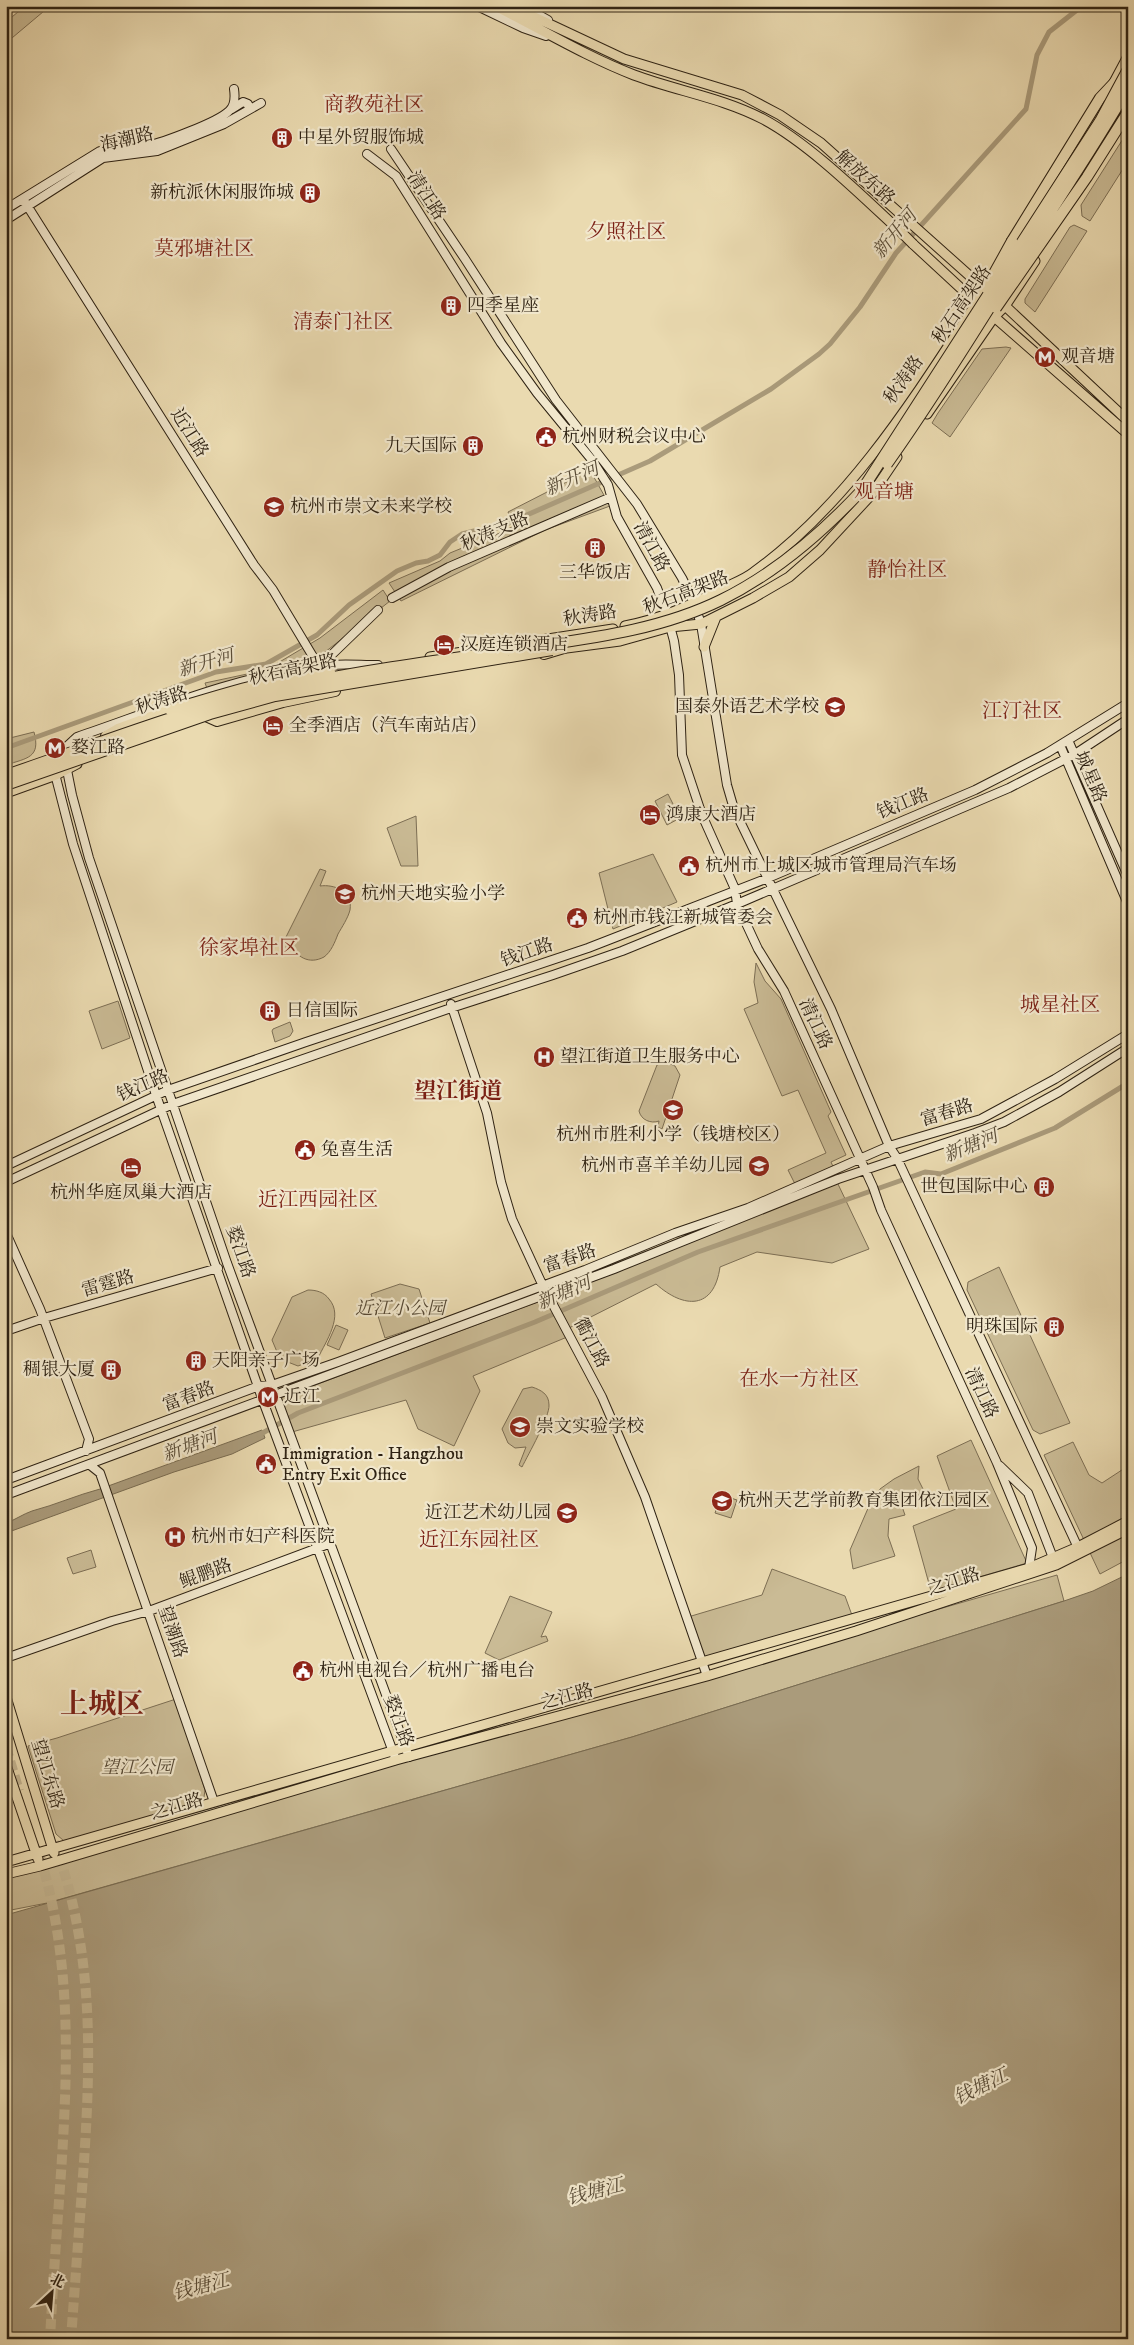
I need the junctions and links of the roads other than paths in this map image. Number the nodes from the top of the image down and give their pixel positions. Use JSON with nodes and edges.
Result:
{"nodes":[{"id":1,"x":477,"y":6,"type":"edge"},
{"id":2,"x":495,"y":6,"type":"edge"},
{"id":3,"x":511,"y":6,"type":"edge"},
{"id":4,"x":523,"y":6,"type":"edge"},
{"id":5,"x":561,"y":30,"type":"junction"},
{"id":6,"x":557,"y":40,"type":"junction"},
{"id":7,"x":1128,"y":56,"type":"edge"},
{"id":8,"x":1128,"y":69,"type":"edge"},
{"id":9,"x":1116,"y":81,"type":"junction"},
{"id":10,"x":1128,"y":88,"type":"edge"},
{"id":11,"x":234,"y":89,"type":"dead end"},
{"id":12,"x":261,"y":103,"type":"dead end"},
{"id":13,"x":1128,"y":104,"type":"edge"},
{"id":14,"x":249,"y":108,"type":"junction"},
{"id":15,"x":230,"y":110,"type":"junction"},
{"id":16,"x":1128,"y":112,"type":"edge"},
{"id":17,"x":391,"y":150,"type":"dead end"},
{"id":18,"x":367,"y":154,"type":"dead end"},
{"id":19,"x":22,"y":199,"type":"junction"},
{"id":20,"x":28,"y":207,"type":"junction"},
{"id":21,"x":6,"y":209,"type":"edge"},
{"id":22,"x":6,"y":220,"type":"edge"},
{"id":23,"x":985,"y":290,"type":"junction"},
{"id":24,"x":976,"y":303,"type":"junction"},
{"id":25,"x":1005,"y":306,"type":"junction"},
{"id":26,"x":994,"y":316,"type":"junction"},
{"id":27,"x":957,"y":340,"type":"junction"},
{"id":28,"x":968,"y":344,"type":"junction"},
{"id":29,"x":1128,"y":421,"type":"edge"},
{"id":30,"x":1128,"y":434,"type":"edge"},
{"id":31,"x":595,"y":457,"type":"junction"},
{"id":32,"x":612,"y":497,"type":"junction"},
{"id":33,"x":392,"y":598,"type":"dead end"},
{"id":34,"x":694,"y":603,"type":"junction"},
{"id":35,"x":378,"y":610,"type":"dead end"},
{"id":36,"x":667,"y":615,"type":"junction"},
{"id":37,"x":716,"y":617,"type":"junction"},
{"id":38,"x":701,"y":624,"type":"junction"},
{"id":39,"x":670,"y":627,"type":"junction"},
{"id":40,"x":704,"y":647,"type":"junction"},
{"id":41,"x":524,"y":648,"type":"junction"},
{"id":42,"x":564,"y":648,"type":"junction"},
{"id":43,"x":321,"y":670,"type":"junction"},
{"id":44,"x":324,"y":684,"type":"junction"},
{"id":45,"x":1128,"y":703,"type":"edge"},
{"id":46,"x":208,"y":717,"type":"junction"},
{"id":47,"x":1128,"y":719,"type":"edge"},
{"id":48,"x":106,"y":736,"type":"junction"},
{"id":49,"x":1068,"y":740,"type":"junction"},
{"id":50,"x":1060,"y":745,"type":"junction"},
{"id":51,"x":63,"y":750,"type":"junction"},
{"id":52,"x":1075,"y":754,"type":"junction"},
{"id":53,"x":51,"y":756,"type":"junction"},
{"id":54,"x":1066,"y":759,"type":"junction"},
{"id":55,"x":67,"y":769,"type":"junction"},
{"id":56,"x":6,"y":771,"type":"edge"},
{"id":57,"x":6,"y":775,"type":"edge"},
{"id":58,"x":56,"y":775,"type":"junction"},
{"id":59,"x":6,"y":785,"type":"edge"},
{"id":60,"x":6,"y":793,"type":"edge"},
{"id":61,"x":1128,"y":876,"type":"edge"},
{"id":62,"x":768,"y":878,"type":"junction"},
{"id":63,"x":772,"y":888,"type":"junction"},
{"id":64,"x":735,"y":889,"type":"junction"},
{"id":65,"x":737,"y":904,"type":"junction"},
{"id":66,"x":1128,"y":904,"type":"edge"},
{"id":67,"x":449,"y":995,"type":"junction"},
{"id":68,"x":451,"y":1008,"type":"junction"},
{"id":69,"x":1128,"y":1034,"type":"edge"},
{"id":70,"x":1128,"y":1048,"type":"edge"},
{"id":71,"x":168,"y":1090,"type":"junction"},
{"id":72,"x":156,"y":1095,"type":"junction"},
{"id":73,"x":173,"y":1104,"type":"junction"},
{"id":74,"x":162,"y":1109,"type":"junction"},
{"id":75,"x":889,"y":1146,"type":"junction"},
{"id":76,"x":897,"y":1158,"type":"junction"},
{"id":77,"x":861,"y":1160,"type":"junction"},
{"id":78,"x":6,"y":1166,"type":"edge"},
{"id":79,"x":865,"y":1170,"type":"junction"},
{"id":80,"x":6,"y":1182,"type":"edge"},
{"id":81,"x":6,"y":1233,"type":"edge"},
{"id":82,"x":218,"y":1268,"type":"junction"},
{"id":83,"x":542,"y":1284,"type":"junction"},
{"id":84,"x":548,"y":1293,"type":"junction"},
{"id":85,"x":44,"y":1318,"type":"junction"},
{"id":86,"x":6,"y":1331,"type":"edge"},
{"id":87,"x":272,"y":1385,"type":"junction"},
{"id":88,"x":259,"y":1386,"type":"junction"},
{"id":89,"x":276,"y":1395,"type":"junction"},
{"id":90,"x":263,"y":1400,"type":"junction"},
{"id":91,"x":89,"y":1439,"type":"junction"},
{"id":92,"x":99,"y":1447,"type":"junction"},
{"id":93,"x":86,"y":1451,"type":"junction"},
{"id":94,"x":104,"y":1460,"type":"junction"},
{"id":95,"x":997,"y":1463,"type":"junction"},
{"id":96,"x":90,"y":1465,"type":"junction"},
{"id":97,"x":101,"y":1475,"type":"junction"},
{"id":98,"x":6,"y":1480,"type":"edge"},
{"id":99,"x":6,"y":1495,"type":"edge"},
{"id":100,"x":1128,"y":1521,"type":"edge"},
{"id":101,"x":1128,"y":1530,"type":"edge"},
{"id":102,"x":330,"y":1543,"type":"junction"},
{"id":103,"x":317,"y":1548,"type":"junction"},
{"id":104,"x":1079,"y":1551,"type":"junction"},
{"id":105,"x":1054,"y":1561,"type":"junction"},
{"id":106,"x":1029,"y":1568,"type":"junction"},
{"id":107,"x":149,"y":1611,"type":"junction"},
{"id":108,"x":6,"y":1658,"type":"edge"},
{"id":109,"x":703,"y":1660,"type":"junction"},
{"id":110,"x":707,"y":1676,"type":"junction"},
{"id":111,"x":6,"y":1697,"type":"edge"},
{"id":112,"x":404,"y":1746,"type":"junction"},
{"id":113,"x":392,"y":1750,"type":"junction"},
{"id":114,"x":409,"y":1757,"type":"junction"},
{"id":115,"x":396,"y":1760,"type":"junction"},
{"id":116,"x":6,"y":1765,"type":"edge"},
{"id":117,"x":214,"y":1802,"type":"junction"},
{"id":118,"x":52,"y":1848,"type":"junction"},
{"id":119,"x":36,"y":1854,"type":"junction"},
{"id":120,"x":57,"y":1860,"type":"junction"},
{"id":121,"x":6,"y":1862,"type":"edge"},
{"id":122,"x":40,"y":1866,"type":"junction"},
{"id":123,"x":6,"y":1874,"type":"edge"}],
"edges":[{"from":1,"to":6,"type":"main road","name":"解放东路"},
{"from":2,"to":6,"type":"main road","name":"解放东路"},
{"from":3,"to":5,"type":"main road","name":"解放东路"},
{"from":4,"to":5,"type":"main road","name":"解放东路"},
{"from":5,"to":23,"type":"main road","name":"解放东路"},
{"from":6,"to":24,"type":"main road","name":"解放东路","bridge":true},
{"from":7,"to":9,"type":"main road","name":"秋涛路"},
{"from":8,"to":27,"type":"highway","name":"秋石高架路","bridge":true},
{"from":9,"to":23,"type":"main road","name":"秋涛路"},
{"from":9,"to":27,"type":"highway","bridge":true},
{"from":10,"to":28,"type":"highway","name":"秋石高架路","bridge":true},
{"from":11,"to":15,"type":"main road"},
{"from":12,"to":14,"type":"main road","name":"海潮路"},
{"from":13,"to":25,"type":"main road","name":"秋涛路"},
{"from":14,"to":15,"type":"main road"},
{"from":14,"to":20,"type":"main road","name":"海潮路"},
{"from":15,"to":19,"type":"main road","name":"海潮路"},
{"from":16,"to":28,"type":"highway","bridge":true},
{"from":17,"to":31,"type":"main road","name":"清江路"},
{"from":18,"to":31,"type":"main road","name":"清江路"},
{"from":19,"to":20,"type":"main road","name":"近江路"},
{"from":19,"to":21,"type":"main road","name":"海潮路"},
{"from":20,"to":22,"type":"main road","name":"海潮路"},
{"from":20,"to":43,"type":"main road","name":"近江路"},
{"from":23,"to":24,"type":"main road","name":"秋涛路"},
{"from":23,"to":25,"type":"main road","name":"解放东路"},
{"from":24,"to":26,"type":"main road","name":"解放东路"},
{"from":24,"to":34,"type":"main road","name":"秋涛路"},
{"from":25,"to":26,"type":"main road","name":"秋涛路"},
{"from":25,"to":29,"type":"main road","name":"解放东路"},
{"from":26,"to":30,"type":"main road","name":"解放东路"},
{"from":26,"to":37,"type":"main road","name":"秋涛路"},
{"from":27,"to":41,"type":"highway","name":"秋石高架路","bridge":true},
{"from":28,"to":42,"type":"highway","name":"秋石高架路","bridge":true},
{"from":31,"to":32,"type":"main road","name":"清江路"},
{"from":31,"to":34,"type":"main road","name":"清江路"},
{"from":32,"to":33,"type":"main road","name":"秋涛支路"},
{"from":32,"to":36,"type":"main road","name":"清江路"},
{"from":34,"to":36,"type":"main road","name":"秋涛路"},
{"from":34,"to":38,"type":"main road","name":"清江路"},
{"from":35,"to":43,"type":"main road"},
{"from":36,"to":39,"type":"main road","name":"清江路"},
{"from":36,"to":43,"type":"main road","name":"秋涛路"},
{"from":37,"to":38,"type":"main road","name":"秋涛路"},
{"from":37,"to":40,"type":"main road"},
{"from":38,"to":39,"type":"main road","name":"秋涛路"},
{"from":38,"to":40,"type":"main road","name":"清江路"},
{"from":39,"to":44,"type":"main road","name":"秋涛路"},
{"from":39,"to":64,"type":"main road","name":"清江路"},
{"from":40,"to":62,"type":"main road","name":"清江路"},
{"from":41,"to":48,"type":"highway","bridge":true},
{"from":41,"to":57,"type":"highway","name":"秋石高架路","bridge":true},
{"from":42,"to":46,"type":"highway","bridge":true},
{"from":42,"to":59,"type":"highway","name":"秋石高架路","bridge":true},
{"from":43,"to":44,"type":"main road","name":"近江路"},
{"from":43,"to":48,"type":"main road","name":"秋涛路"},
{"from":43,"to":51,"type":"main road"},
{"from":44,"to":46,"type":"main road","name":"秋涛路"},
{"from":45,"to":49,"type":"main road","name":"钱江路"},
{"from":46,"to":55,"type":"main road","name":"秋涛路"},
{"from":47,"to":52,"type":"main road","name":"钱江路"},
{"from":48,"to":51,"type":"main road","name":"秋涛路"},
{"from":49,"to":50,"type":"main road","name":"钱江路"},
{"from":49,"to":52,"type":"main road","name":"城星路"},
{"from":50,"to":54,"type":"main road","name":"城星路"},
{"from":50,"to":62,"type":"main road","name":"钱江路"},
{"from":51,"to":53,"type":"main road","name":"秋涛路"},
{"from":51,"to":55,"type":"main road","name":"婺江路"},
{"from":52,"to":54,"type":"main road","name":"钱江路"},
{"from":52,"to":61,"type":"main road","name":"城星路"},
{"from":53,"to":56,"type":"main road","name":"秋涛路"},
{"from":53,"to":58,"type":"main road","name":"婺江路"},
{"from":54,"to":63,"type":"main road","name":"钱江路"},
{"from":54,"to":66,"type":"main road","name":"城星路"},
{"from":55,"to":58,"type":"main road","name":"秋涛路"},
{"from":55,"to":71,"type":"main road","name":"婺江路"},
{"from":58,"to":60,"type":"main road","name":"秋涛路"},
{"from":58,"to":72,"type":"main road","name":"婺江路"},
{"from":62,"to":63,"type":"main road","name":"清江路"},
{"from":62,"to":64,"type":"main road","name":"钱江路"},
{"from":63,"to":65,"type":"main road","name":"钱江路"},
{"from":63,"to":75,"type":"main road","name":"清江路"},
{"from":64,"to":65,"type":"main road","name":"清江路"},
{"from":64,"to":67,"type":"main road","name":"钱江路"},
{"from":65,"to":68,"type":"main road","name":"钱江路"},
{"from":65,"to":77,"type":"main road","name":"清江路"},
{"from":67,"to":68,"type":"main road","name":"衢江路"},
{"from":67,"to":71,"type":"main road","name":"钱江路"},
{"from":68,"to":73,"type":"main road","name":"钱江路"},
{"from":68,"to":83,"type":"main road","name":"衢江路"},
{"from":69,"to":75,"type":"main road","name":"富春路"},
{"from":70,"to":76,"type":"main road","name":"富春路"},
{"from":71,"to":72,"type":"main road","name":"钱江路"},
{"from":71,"to":73,"type":"main road","name":"婺江路"},
{"from":72,"to":74,"type":"main road","name":"婺江路"},
{"from":72,"to":78,"type":"main road","name":"钱江路"},
{"from":73,"to":74,"type":"main road","name":"钱江路"},
{"from":73,"to":87,"type":"main road","name":"婺江路"},
{"from":74,"to":80,"type":"main road","name":"钱江路"},
{"from":74,"to":82,"type":"main road","name":"婺江路"},
{"from":75,"to":76,"type":"main road","name":"清江路"},
{"from":75,"to":77,"type":"main road","name":"富春路"},
{"from":76,"to":79,"type":"main road","name":"富春路"},
{"from":76,"to":104,"type":"main road","name":"清江路"},
{"from":77,"to":79,"type":"main road","name":"清江路"},
{"from":77,"to":83,"type":"main road","name":"富春路"},
{"from":79,"to":84,"type":"main road","name":"富春路"},
{"from":79,"to":95,"type":"main road","name":"清江路"},
{"from":81,"to":85,"type":"main road"},
{"from":82,"to":85,"type":"main road","name":"雷霆路"},
{"from":82,"to":88,"type":"main road","name":"婺江路"},
{"from":83,"to":84,"type":"main road","name":"衢江路"},
{"from":83,"to":87,"type":"main road","name":"富春路"},
{"from":84,"to":89,"type":"main road","name":"富春路"},
{"from":84,"to":109,"type":"main road","name":"衢江路"},
{"from":85,"to":86,"type":"main road","name":"雷霆路"},
{"from":85,"to":91,"type":"main road"},
{"from":87,"to":88,"type":"main road","name":"富春路"},
{"from":87,"to":89,"type":"main road","name":"婺江路"},
{"from":88,"to":90,"type":"main road","name":"婺江路"},
{"from":88,"to":92,"type":"main road","name":"富春路"},
{"from":89,"to":90,"type":"main road","name":"富春路"},
{"from":89,"to":102,"type":"main road","name":"婺江路"},
{"from":90,"to":94,"type":"main road","name":"富春路"},
{"from":90,"to":103,"type":"main road","name":"婺江路"},
{"from":91,"to":92,"type":"main road"},
{"from":91,"to":93,"type":"main road"},
{"from":92,"to":93,"type":"main road","name":"富春路"},
{"from":93,"to":98,"type":"main road","name":"富春路"},
{"from":94,"to":96,"type":"main road","name":"富春路"},
{"from":94,"to":97,"type":"main road"},
{"from":95,"to":105,"type":"main road"},
{"from":95,"to":106,"type":"main road","name":"清江路"},
{"from":96,"to":97,"type":"main road"},
{"from":96,"to":99,"type":"main road","name":"富春路"},
{"from":97,"to":107,"type":"main road","name":"望潮路"},
{"from":100,"to":104,"type":"main road","name":"之江路"},
{"from":101,"to":104,"type":"main road","name":"之江路"},
{"from":102,"to":103,"type":"main road","name":"鲲鹏路"},
{"from":102,"to":112,"type":"main road","name":"婺江路"},
{"from":103,"to":107,"type":"main road","name":"鲲鹏路"},
{"from":103,"to":113,"type":"main road","name":"婺江路"},
{"from":104,"to":105,"type":"main road","name":"之江路"},
{"from":105,"to":106,"type":"main road","name":"之江路"},
{"from":105,"to":110,"type":"main road","name":"之江路"},
{"from":106,"to":109,"type":"main road","name":"之江路"},
{"from":107,"to":108,"type":"main road","name":"鲲鹏路"},
{"from":107,"to":117,"type":"main road","name":"望潮路"},
{"from":109,"to":110,"type":"main road","name":"衢江路"},
{"from":109,"to":112,"type":"main road","name":"之江路"},
{"from":110,"to":114,"type":"main road","name":"之江路"},
{"from":111,"to":118,"type":"main road","name":"望江东路"},
{"from":112,"to":113,"type":"main road","name":"之江路"},
{"from":112,"to":114,"type":"main road","name":"婺江路"},
{"from":113,"to":115,"type":"main road","name":"婺江路"},
{"from":113,"to":117,"type":"main road","name":"之江路"},
{"from":114,"to":115,"type":"main road","name":"之江路"},
{"from":115,"to":120,"type":"main road","name":"之江路"},
{"from":116,"to":119,"type":"main road","name":"望江东路"},
{"from":117,"to":118,"type":"main road","name":"之江路"},
{"from":118,"to":119,"type":"main road","name":"之江路"},
{"from":118,"to":120,"type":"main road","name":"望江东路"},
{"from":119,"to":121,"type":"main road","name":"之江路"},
{"from":119,"to":122,"type":"main road","name":"望江东路"},
{"from":120,"to":122,"type":"main road","name":"之江路"},
{"from":122,"to":123,"type":"main road","name":"之江路"}]}
